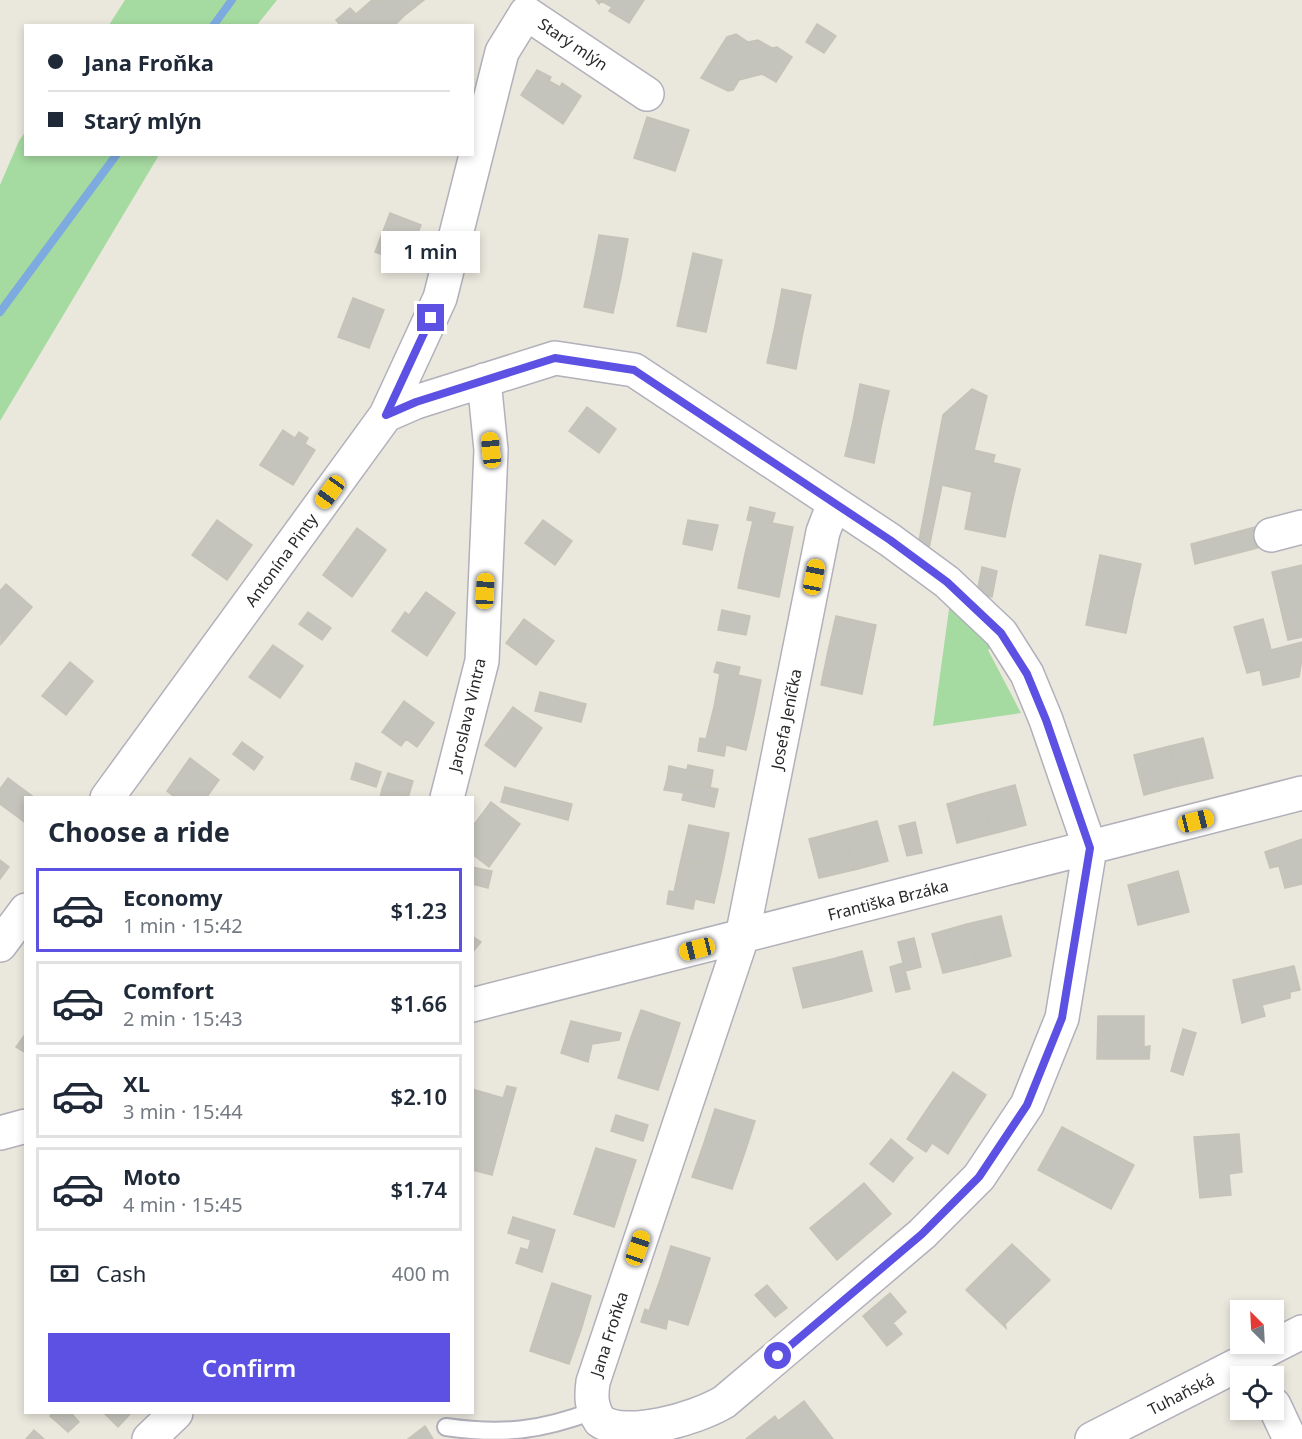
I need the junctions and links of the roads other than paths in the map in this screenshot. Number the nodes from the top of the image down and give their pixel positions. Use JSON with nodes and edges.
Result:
{"nodes":[{"id":1,"x":647,"y":94,"type":"dead end"},
{"id":2,"x":484,"y":380,"type":"junction"},
{"id":3,"x":386,"y":415,"type":"junction"},
{"id":4,"x":834,"y":503,"type":"junction"},
{"id":5,"x":1302,"y":794,"type":"edge"},
{"id":6,"x":108,"y":796,"type":"edge"},
{"id":7,"x":448,"y":796,"type":"edge"},
{"id":8,"x":1090,"y":848,"type":"junction"},
{"id":9,"x":24,"y":913,"type":"edge"},
{"id":10,"x":742,"y":938,"type":"junction"},
{"id":11,"x":0,"y":945,"type":"edge"},
{"id":12,"x":474,"y":1005,"type":"edge"},
{"id":13,"x":24,"y":1127,"type":"edge"},
{"id":14,"x":0,"y":1133,"type":"edge"},
{"id":15,"x":1302,"y":1332,"type":"edge"},
{"id":16,"x":1259,"y":1366,"type":"edge"},
{"id":17,"x":1230,"y":1379,"type":"edge"},
{"id":18,"x":593,"y":1411,"type":"junction"},
{"id":19,"x":175,"y":1414,"type":"edge"},
{"id":20,"x":1281,"y":1420,"type":"edge"},
{"id":21,"x":446,"y":1427,"type":"dead end"},
{"id":22,"x":149,"y":1439,"type":"edge"},
{"id":23,"x":1092,"y":1439,"type":"edge"},
{"id":24,"x":1290,"y":1439,"type":"edge"}],
"edges":[{"from":1,"to":3,"type":"street","name":"Starý mlýn"},
{"from":2,"to":3,"type":"street"},
{"from":2,"to":4,"type":"street"},
{"from":2,"to":7,"type":"street","name":"Jaroslava Vintra"},
{"from":3,"to":6,"type":"street","name":"Antonína Pinty"},
{"from":4,"to":8,"type":"street"},
{"from":4,"to":10,"type":"street","name":"Josefa Jeníčka"},
{"from":5,"to":8,"type":"street","name":"Františka Brzáka"},
{"from":8,"to":10,"type":"street","name":"Františka Brzáka"},
{"from":8,"to":18,"type":"street"},
{"from":9,"to":11,"type":"street"},
{"from":10,"to":12,"type":"street","name":"Františka Brzáka"},
{"from":10,"to":18,"type":"street","name":"Jana Froňka"},
{"from":13,"to":14,"type":"street"},
{"from":15,"to":16,"type":"street","name":"Tuhaňská"},
{"from":17,"to":23,"type":"street","name":"Tuhaňská"},
{"from":18,"to":21,"type":"lane"},
{"from":19,"to":22,"type":"street"},
{"from":20,"to":24,"type":"street"}]}
